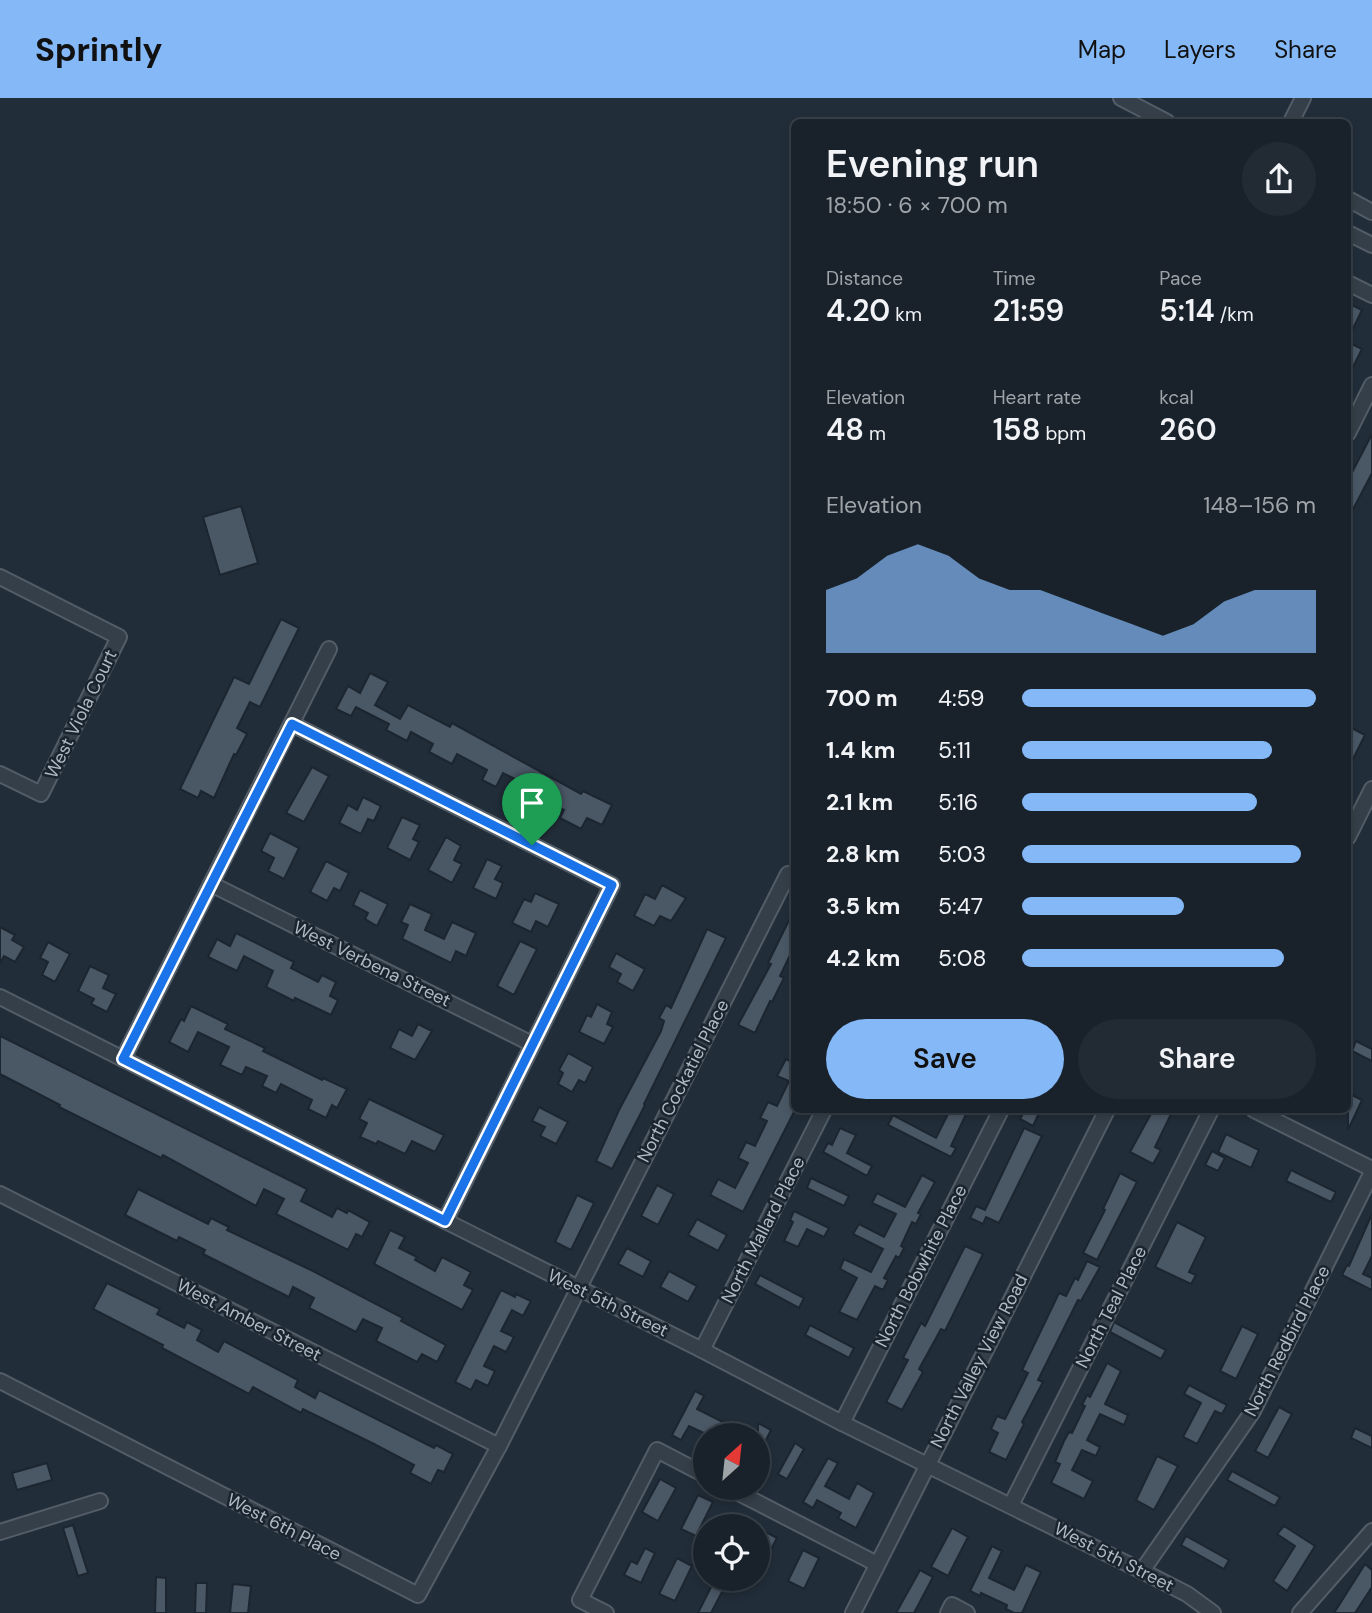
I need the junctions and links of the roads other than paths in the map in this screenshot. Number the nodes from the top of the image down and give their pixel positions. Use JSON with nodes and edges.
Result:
{"nodes":[{"id":1,"x":1121,"y":98,"type":"edge"},
{"id":2,"x":1303,"y":98,"type":"edge"},
{"id":3,"x":1161,"y":119,"type":"edge"},
{"id":4,"x":1292,"y":119,"type":"edge"},
{"id":5,"x":1351,"y":201,"type":"edge"},
{"id":6,"x":1372,"y":212,"type":"edge"},
{"id":7,"x":1351,"y":234,"type":"edge"},
{"id":8,"x":1372,"y":245,"type":"edge"},
{"id":9,"x":1351,"y":284,"type":"edge"},
{"id":10,"x":1372,"y":295,"type":"edge"},
{"id":11,"x":1372,"y":385,"type":"edge"},
{"id":12,"x":1351,"y":427,"type":"edge"},
{"id":13,"x":0,"y":577,"type":"edge"},
{"id":14,"x":329,"y":649,"type":"dead end"},
{"id":15,"x":292,"y":724,"type":"junction"},
{"id":16,"x":0,"y":774,"type":"edge"},
{"id":17,"x":1372,"y":789,"type":"edge"},
{"id":18,"x":1351,"y":831,"type":"edge"},
{"id":19,"x":791,"y":876,"type":"edge"},
{"id":20,"x":211,"y":884,"type":"junction"},
{"id":21,"x":0,"y":998,"type":"edge"},
{"id":22,"x":532,"y":1044,"type":"junction"},
{"id":23,"x":123,"y":1059,"type":"junction"},
{"id":24,"x":822,"y":1113,"type":"edge"},
{"id":25,"x":999,"y":1113,"type":"edge"},
{"id":26,"x":1105,"y":1113,"type":"edge"},
{"id":27,"x":1209,"y":1113,"type":"edge"},
{"id":28,"x":1261,"y":1113,"type":"edge"},
{"id":29,"x":1372,"y":1171,"type":"edge"},
{"id":30,"x":0,"y":1194,"type":"edge"},
{"id":31,"x":445,"y":1221,"type":"junction"},
{"id":32,"x":578,"y":1289,"type":"junction"},
{"id":33,"x":702,"y":1350,"type":"junction"},
{"id":34,"x":0,"y":1381,"type":"edge"},
{"id":35,"x":842,"y":1423,"type":"junction"},
{"id":36,"x":499,"y":1446,"type":"junction"},
{"id":37,"x":927,"y":1465,"type":"junction"},
{"id":38,"x":693,"y":1469,"type":"edge"},
{"id":39,"x":752,"y":1500,"type":"edge"},
{"id":40,"x":100,"y":1501,"type":"dead end"},
{"id":41,"x":1011,"y":1505,"type":"junction"},
{"id":42,"x":1372,"y":1531,"type":"edge"},
{"id":43,"x":0,"y":1532,"type":"edge"},
{"id":44,"x":877,"y":1564,"type":"junction"},
{"id":45,"x":1142,"y":1571,"type":"junction"},
{"id":46,"x":950,"y":1609,"type":"edge"},
{"id":47,"x":606,"y":1613,"type":"edge"},
{"id":48,"x":853,"y":1613,"type":"edge"},
{"id":49,"x":967,"y":1613,"type":"edge"},
{"id":50,"x":1213,"y":1613,"type":"edge"},
{"id":51,"x":1300,"y":1613,"type":"edge"}],
"edges":[{"from":1,"to":3,"type":"street"},
{"from":2,"to":4,"type":"street"},
{"from":5,"to":6,"type":"street"},
{"from":7,"to":8,"type":"street"},
{"from":9,"to":10,"type":"street"},
{"from":11,"to":12,"type":"street"},
{"from":13,"to":16,"type":"street","name":"West Viola Court"},
{"from":14,"to":15,"type":"street"},
{"from":15,"to":20,"type":"street"},
{"from":15,"to":22,"type":"street"},
{"from":17,"to":18,"type":"street"},
{"from":19,"to":32,"type":"street","name":"North Cockatiel Place"},
{"from":20,"to":22,"type":"street","name":"West Verbena Street"},
{"from":20,"to":23,"type":"street"},
{"from":21,"to":23,"type":"street","name":"West 5th Street"},
{"from":22,"to":31,"type":"street"},
{"from":23,"to":31,"type":"street","name":"West 5th Street"},
{"from":24,"to":33,"type":"street","name":"North Mallard Place"},
{"from":25,"to":35,"type":"street","name":"North Bobwhite Place"},
{"from":26,"to":37,"type":"street","name":"North Valley View Road"},
{"from":27,"to":41,"type":"street","name":"North Teal Place"},
{"from":28,"to":29,"type":"street"},
{"from":29,"to":45,"type":"street","name":"North Redbird Place"},
{"from":30,"to":36,"type":"street","name":"West Amber Street"},
{"from":31,"to":32,"type":"street","name":"West 5th Street"},
{"from":32,"to":33,"type":"street","name":"West 5th Street"},
{"from":32,"to":36,"type":"street","name":"North Cockatiel Place"},
{"from":33,"to":35,"type":"street","name":"West 5th Street"},
{"from":34,"to":36,"type":"street","name":"West 6th Place"},
{"from":35,"to":37,"type":"street","name":"West 5th Street"},
{"from":37,"to":41,"type":"street","name":"West 5th Street"},
{"from":37,"to":44,"type":"street","name":"North Valley View Road"},
{"from":38,"to":47,"type":"street"},
{"from":39,"to":44,"type":"street"},
{"from":40,"to":43,"type":"street"},
{"from":41,"to":45,"type":"street","name":"West 5th Street"},
{"from":42,"to":51,"type":"street"},
{"from":44,"to":48,"type":"street","name":"North Valley View Road"},
{"from":45,"to":50,"type":"street","name":"West 5th Street"},
{"from":46,"to":49,"type":"street"}]}
